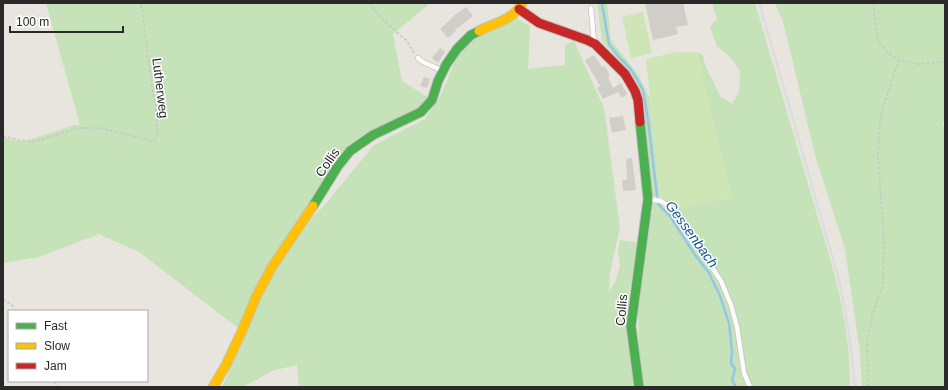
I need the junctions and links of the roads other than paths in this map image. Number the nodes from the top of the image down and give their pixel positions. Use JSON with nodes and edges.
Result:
{"nodes":[{"id":1,"x":520,"y":6,"type":"edge"},
{"id":2,"x":592,"y":8,"type":"dead end"},
{"id":3,"x":595,"y":44,"type":"junction"},
{"id":4,"x":418,"y":58,"type":"road end"},
{"id":5,"x":444,"y":71,"type":"junction"},
{"id":6,"x":651,"y":199,"type":"junction"},
{"id":7,"x":213,"y":387,"type":"edge"},
{"id":8,"x":640,"y":387,"type":"edge"},
{"id":9,"x":750,"y":387,"type":"edge"}],
"edges":[{"from":1,"to":3,"type":"street","name":"Collis"},
{"from":1,"to":5,"type":"street","name":"Collis"},
{"from":2,"to":3,"type":"lane"},
{"from":3,"to":6,"type":"street","name":"Collis"},
{"from":4,"to":5,"type":"lane"},
{"from":5,"to":7,"type":"street","name":"Collis"},
{"from":6,"to":8,"type":"street","name":"Collis"},
{"from":6,"to":9,"type":"lane"}]}
